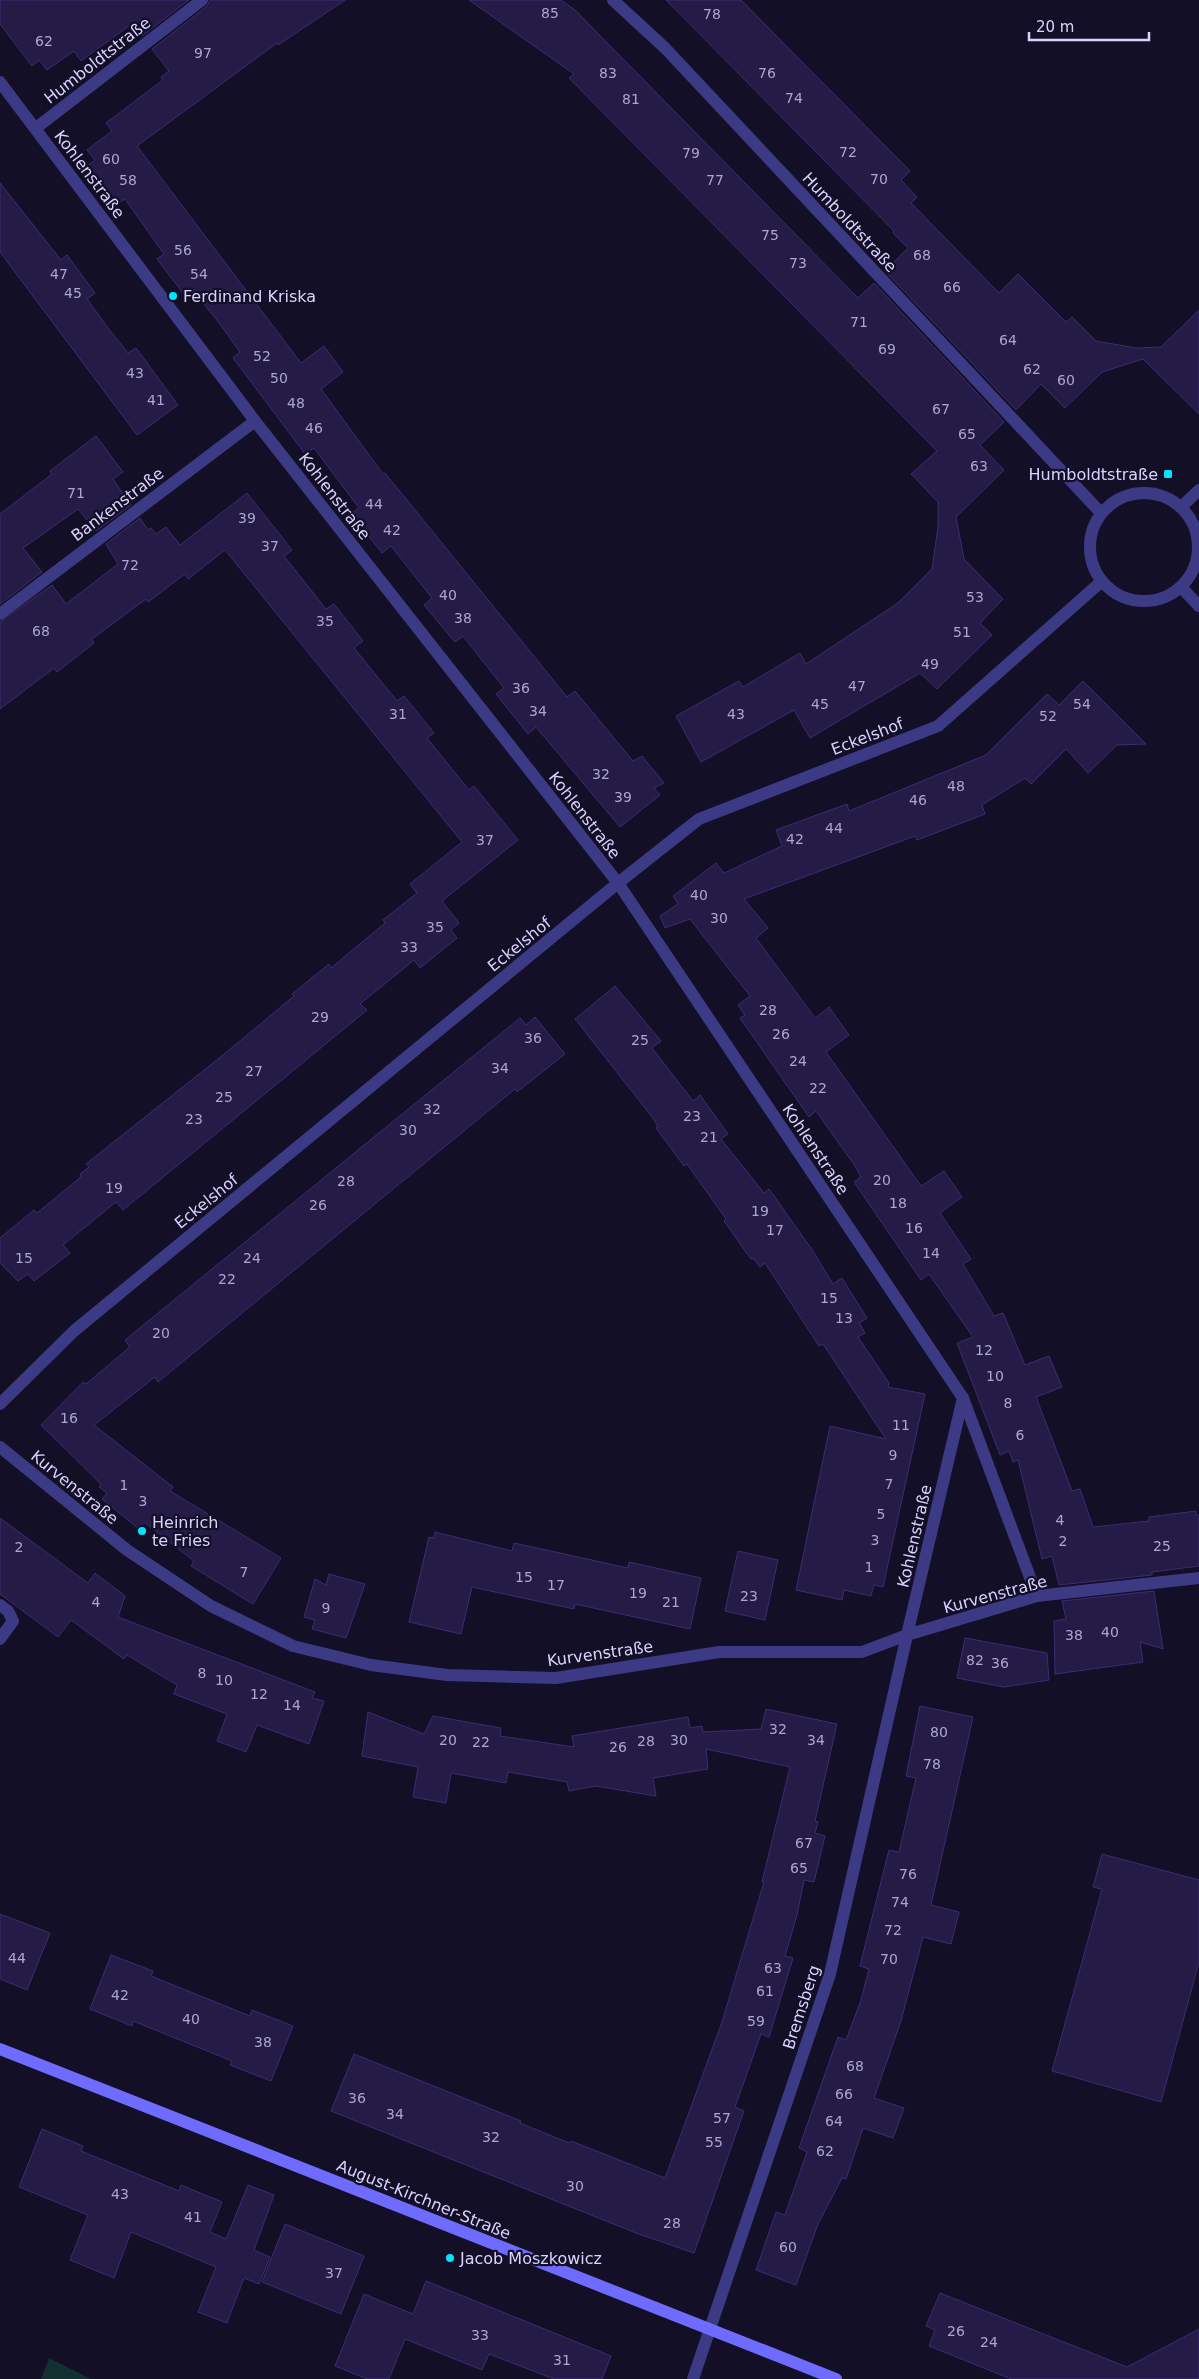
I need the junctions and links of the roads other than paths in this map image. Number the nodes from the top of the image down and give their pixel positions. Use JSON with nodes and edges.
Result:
{"nodes":[{"id":1,"x":202,"y":0,"type":"edge"},
{"id":2,"x":613,"y":0,"type":"edge"},
{"id":3,"x":0,"y":82,"type":"edge"},
{"id":4,"x":36,"y":128,"type":"junction"},
{"id":5,"x":255,"y":420,"type":"junction"},
{"id":6,"x":1199,"y":490,"type":"edge"},
{"id":7,"x":1181,"y":507,"type":"junction"},
{"id":8,"x":1101,"y":513,"type":"junction"},
{"id":9,"x":1102,"y":581,"type":"junction"},
{"id":10,"x":1181,"y":587,"type":"junction"},
{"id":11,"x":1199,"y":606,"type":"edge"},
{"id":12,"x":0,"y":614,"type":"edge"},
{"id":13,"x":618,"y":883,"type":"junction"},
{"id":14,"x":963,"y":1398,"type":"junction"},
{"id":15,"x":0,"y":1404,"type":"edge"},
{"id":16,"x":0,"y":1446,"type":"edge"},
{"id":17,"x":1199,"y":1578,"type":"edge"},
{"id":18,"x":1037,"y":1596,"type":"junction"},
{"id":19,"x":0,"y":1605,"type":"edge"},
{"id":20,"x":907,"y":1635,"type":"junction"},
{"id":21,"x":0,"y":1639,"type":"edge"},
{"id":22,"x":0,"y":2049,"type":"edge"},
{"id":23,"x":711,"y":2330,"type":"junction"},
{"id":24,"x":693,"y":2379,"type":"edge"},
{"id":25,"x":836,"y":2379,"type":"edge"}],
"edges":[{"from":1,"to":4,"type":"street","name":"Humboldtstraße"},
{"from":2,"to":8,"type":"street","name":"Humboldtstraße"},
{"from":3,"to":4,"type":"street","name":"Kohlenstraße"},
{"from":4,"to":5,"type":"street","name":"Kohlenstraße"},
{"from":5,"to":12,"type":"street","name":"Bankenstraße"},
{"from":5,"to":13,"type":"street","name":"Kohlenstraße"},
{"from":6,"to":7,"type":"street"},
{"from":7,"to":8,"type":"street"},
{"from":7,"to":10,"type":"street"},
{"from":8,"to":9,"type":"street"},
{"from":9,"to":10,"type":"street"},
{"from":9,"to":13,"type":"street","name":"Eckelshof"},
{"from":10,"to":11,"type":"street"},
{"from":13,"to":14,"type":"street","name":"Kohlenstraße"},
{"from":13,"to":15,"type":"street","name":"Eckelshof"},
{"from":14,"to":18,"type":"street"},
{"from":14,"to":20,"type":"street","name":"Kohlenstraße"},
{"from":16,"to":20,"type":"street","name":"Kurvenstraße"},
{"from":17,"to":18,"type":"street","name":"Kurvenstraße"},
{"from":18,"to":20,"type":"street","name":"Kurvenstraße"},
{"from":19,"to":21,"type":"street"},
{"from":20,"to":23,"type":"street","name":"Bremsberg"},
{"from":22,"to":23,"type":"street","name":"August-Kirchner-Straße"},
{"from":23,"to":24,"type":"street","name":"Bremsberg"},
{"from":23,"to":25,"type":"street","name":"August-Kirchner-Straße"}]}
